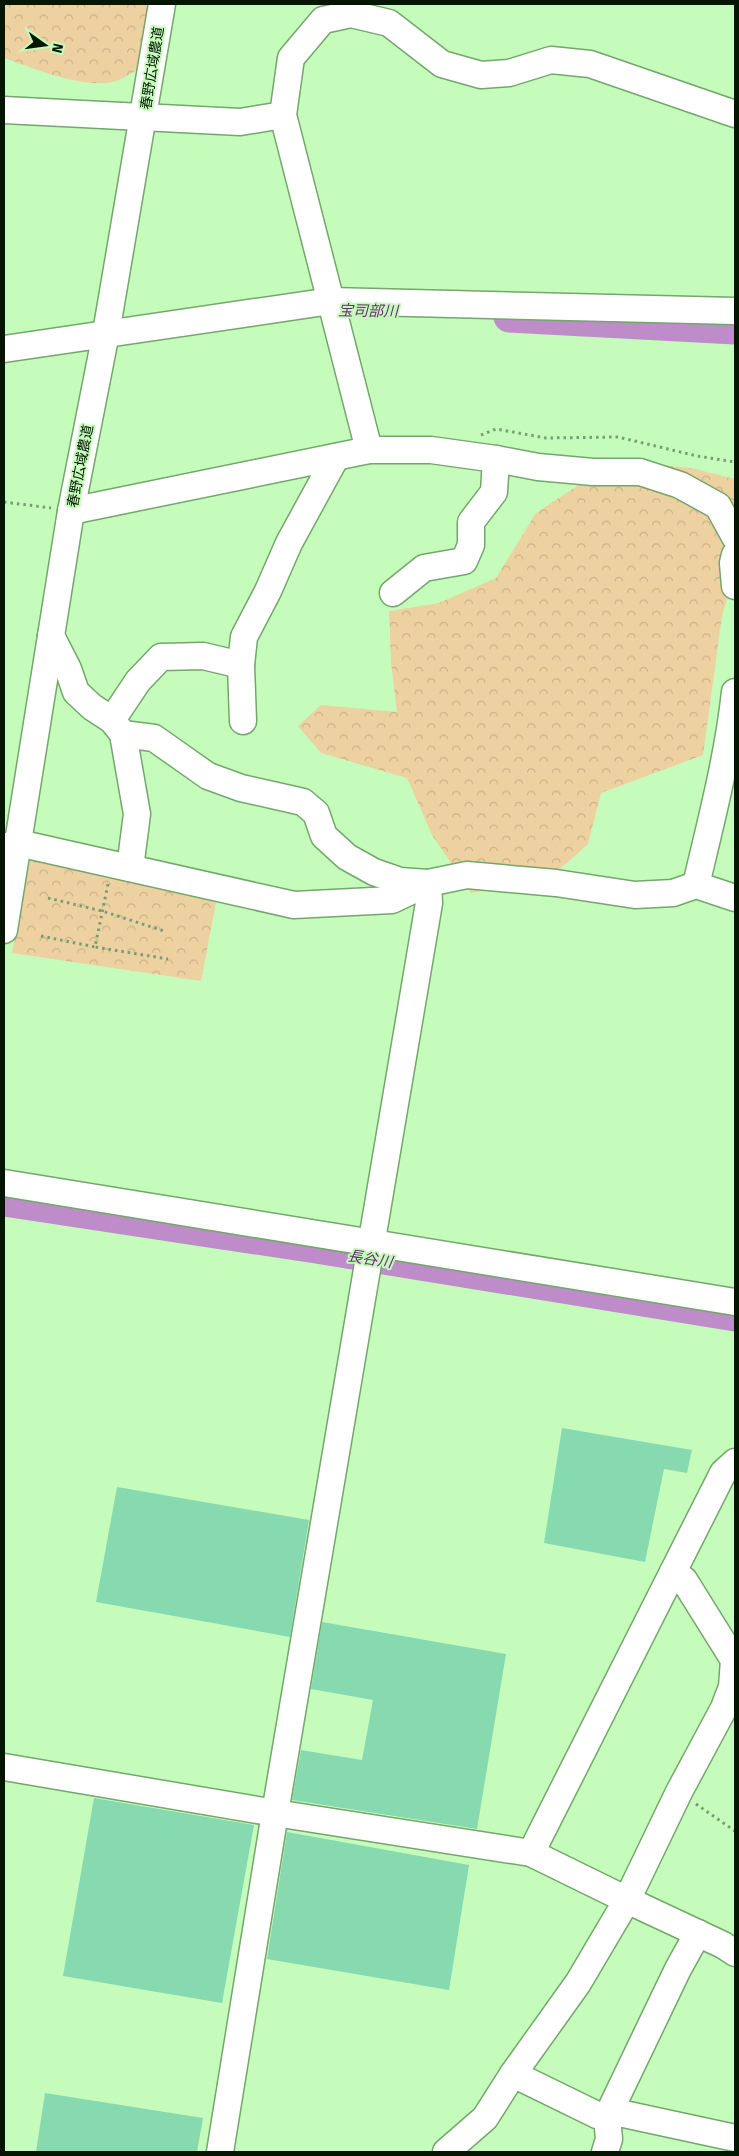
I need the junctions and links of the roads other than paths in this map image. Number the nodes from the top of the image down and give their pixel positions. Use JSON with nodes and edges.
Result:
{"nodes":[{"id":1,"x":162,"y":4,"type":"edge"},
{"id":2,"x":320,"y":12,"type":"edge"},
{"id":3,"x":4,"y":110,"type":"edge"},
{"id":4,"x":283,"y":114,"type":"junction"},
{"id":5,"x":735,"y":114,"type":"edge"},
{"id":6,"x":144,"y":116,"type":"junction"},
{"id":7,"x":331,"y":301,"type":"junction"},
{"id":8,"x":735,"y":311,"type":"edge"},
{"id":9,"x":104,"y":346,"type":"junction"},
{"id":10,"x":4,"y":349,"type":"edge"},
{"id":11,"x":369,"y":450,"type":"junction"},
{"id":12,"x":336,"y":457,"type":"junction"},
{"id":13,"x":496,"y":459,"type":"junction"},
{"id":14,"x":71,"y":511,"type":"junction"},
{"id":15,"x":735,"y":537,"type":"edge"},
{"id":16,"x":735,"y":555,"type":"edge"},
{"id":17,"x":735,"y":586,"type":"edge"},
{"id":18,"x":394,"y":593,"type":"dead end"},
{"id":19,"x":51,"y":636,"type":"junction"},
{"id":20,"x":241,"y":665,"type":"junction"},
{"id":21,"x":735,"y":692,"type":"edge"},
{"id":22,"x":243,"y":721,"type":"dead end"},
{"id":23,"x":117,"y":727,"type":"junction"},
{"id":24,"x":11,"y":845,"type":"edge"},
{"id":25,"x":121,"y":866,"type":"junction"},
{"id":26,"x":428,"y":883,"type":"junction"},
{"id":27,"x":696,"y":885,"type":"junction"},
{"id":28,"x":735,"y":898,"type":"edge"},
{"id":29,"x":4,"y":930,"type":"edge"},
{"id":30,"x":4,"y":1183,"type":"edge"},
{"id":31,"x":370,"y":1253,"type":"junction"},
{"id":32,"x":735,"y":1302,"type":"edge"},
{"id":33,"x":735,"y":1462,"type":"edge"},
{"id":34,"x":673,"y":1572,"type":"junction"},
{"id":35,"x":4,"y":1767,"type":"edge"},
{"id":36,"x":275,"y":1813,"type":"junction"},
{"id":37,"x":531,"y":1853,"type":"junction"},
{"id":38,"x":627,"y":1900,"type":"junction"},
{"id":39,"x":698,"y":1933,"type":"junction"},
{"id":40,"x":735,"y":1953,"type":"edge"},
{"id":41,"x":513,"y":2074,"type":"junction"},
{"id":42,"x":609,"y":2114,"type":"junction"},
{"id":43,"x":735,"y":2138,"type":"edge"},
{"id":44,"x":220,"y":2152,"type":"edge"},
{"id":45,"x":446,"y":2152,"type":"edge"},
{"id":46,"x":605,"y":2152,"type":"edge"}],
"edges":[{"from":1,"to":6,"type":"street","name":"春野広域農道"},
{"from":2,"to":4,"type":"street"},
{"from":2,"to":5,"type":"street"},
{"from":3,"to":6,"type":"street"},
{"from":4,"to":6,"type":"street"},
{"from":4,"to":7,"type":"street"},
{"from":6,"to":9,"type":"street","name":"春野広域農道"},
{"from":7,"to":8,"type":"street"},
{"from":7,"to":9,"type":"street"},
{"from":7,"to":11,"type":"street"},
{"from":9,"to":10,"type":"street"},
{"from":9,"to":14,"type":"street","name":"春野広域農道"},
{"from":11,"to":12,"type":"street"},
{"from":11,"to":13,"type":"street"},
{"from":12,"to":14,"type":"street"},
{"from":12,"to":20,"type":"street"},
{"from":13,"to":15,"type":"street"},
{"from":13,"to":18,"type":"street"},
{"from":14,"to":19,"type":"street","name":"春野広域農道"},
{"from":16,"to":17,"type":"street"},
{"from":19,"to":23,"type":"street"},
{"from":19,"to":24,"type":"street","name":"春野広域農道"},
{"from":20,"to":22,"type":"street"},
{"from":20,"to":23,"type":"street"},
{"from":21,"to":27,"type":"street"},
{"from":23,"to":25,"type":"street"},
{"from":23,"to":26,"type":"street"},
{"from":24,"to":25,"type":"street"},
{"from":24,"to":29,"type":"street","name":"春野広域農道"},
{"from":25,"to":26,"type":"street"},
{"from":26,"to":27,"type":"street"},
{"from":26,"to":31,"type":"street"},
{"from":27,"to":28,"type":"street"},
{"from":30,"to":31,"type":"street"},
{"from":31,"to":32,"type":"street"},
{"from":31,"to":36,"type":"street"},
{"from":33,"to":34,"type":"street"},
{"from":34,"to":37,"type":"street"},
{"from":34,"to":38,"type":"street"},
{"from":35,"to":36,"type":"street"},
{"from":36,"to":37,"type":"street"},
{"from":36,"to":44,"type":"street"},
{"from":37,"to":38,"type":"street"},
{"from":38,"to":39,"type":"street"},
{"from":38,"to":41,"type":"street"},
{"from":39,"to":40,"type":"street"},
{"from":39,"to":42,"type":"street"},
{"from":41,"to":42,"type":"street"},
{"from":41,"to":45,"type":"street"},
{"from":42,"to":43,"type":"street"},
{"from":42,"to":46,"type":"street"}]}
